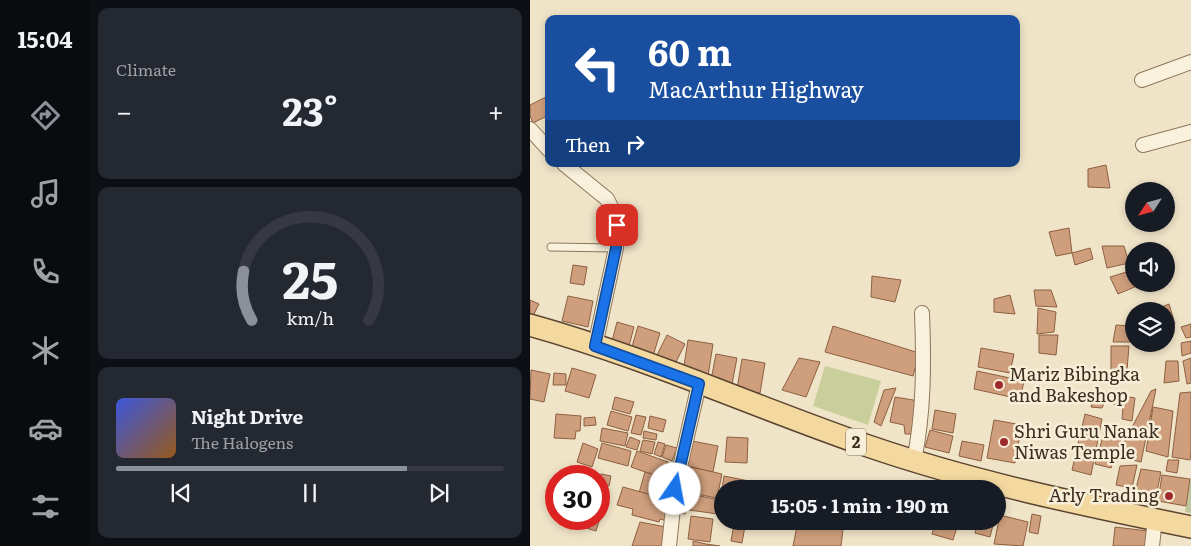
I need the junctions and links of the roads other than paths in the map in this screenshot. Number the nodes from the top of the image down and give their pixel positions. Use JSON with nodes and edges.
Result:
{"nodes":[{"id":1,"x":1191,"y":62,"type":"edge"},
{"id":2,"x":1142,"y":80,"type":"dead end"},
{"id":3,"x":530,"y":129,"type":"edge"},
{"id":4,"x":1191,"y":132,"type":"edge"},
{"id":5,"x":1144,"y":145,"type":"dead end"},
{"id":6,"x":545,"y":146,"type":"edge"},
{"id":7,"x":572,"y":167,"type":"edge"},
{"id":8,"x":551,"y":246,"type":"dead end"},
{"id":9,"x":616,"y":248,"type":"junction"},
{"id":10,"x":922,"y":313,"type":"dead end"},
{"id":11,"x":530,"y":325,"type":"edge"},
{"id":12,"x":595,"y":346,"type":"junction"},
{"id":13,"x":699,"y":384,"type":"junction"},
{"id":14,"x":914,"y":461,"type":"junction"},
{"id":15,"x":1155,"y":519,"type":"junction"},
{"id":16,"x":1191,"y":525,"type":"edge"},
{"id":17,"x":669,"y":546,"type":"edge"},
{"id":18,"x":1152,"y":546,"type":"edge"}],
"edges":[{"from":1,"to":2,"type":"street"},
{"from":3,"to":6,"type":"street"},
{"from":4,"to":5,"type":"street"},
{"from":7,"to":9,"type":"street"},
{"from":8,"to":9,"type":"lane"},
{"from":9,"to":12,"type":"street"},
{"from":10,"to":14,"type":"street"},
{"from":11,"to":12,"type":"main road","number":"2"},
{"from":12,"to":13,"type":"main road","number":"2"},
{"from":13,"to":14,"type":"main road","number":"2"},
{"from":13,"to":17,"type":"street"},
{"from":14,"to":15,"type":"main road","number":"2"},
{"from":15,"to":16,"type":"main road","number":"2"},
{"from":15,"to":18,"type":"street"}]}
